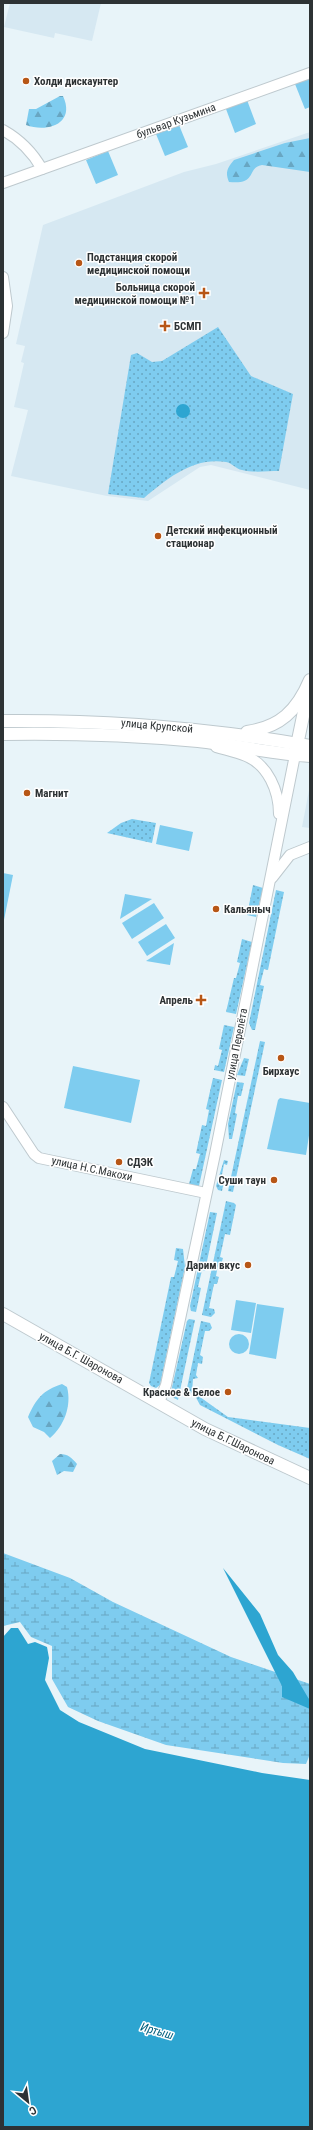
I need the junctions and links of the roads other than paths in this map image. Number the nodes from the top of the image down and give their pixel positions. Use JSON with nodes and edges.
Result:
{"nodes":[{"id":1,"x":310,"y":73,"type":"edge"},
{"id":2,"x":3,"y":130,"type":"edge"},
{"id":3,"x":42,"y":169,"type":"junction"},
{"id":4,"x":3,"y":183,"type":"edge"},
{"id":5,"x":3,"y":277,"type":"edge"},
{"id":6,"x":3,"y":333,"type":"edge"},
{"id":7,"x":310,"y":682,"type":"edge"},
{"id":8,"x":3,"y":721,"type":"edge"},
{"id":9,"x":3,"y":734,"type":"edge"},
{"id":10,"x":238,"y":734,"type":"junction"},
{"id":11,"x":201,"y":742,"type":"junction"},
{"id":12,"x":310,"y":746,"type":"edge"},
{"id":13,"x":296,"y":750,"type":"junction"},
{"id":14,"x":310,"y":756,"type":"edge"},
{"id":15,"x":279,"y":830,"type":"junction"},
{"id":16,"x":310,"y":847,"type":"edge"},
{"id":17,"x":269,"y":883,"type":"junction"},
{"id":18,"x":3,"y":1107,"type":"edge"},
{"id":19,"x":206,"y":1193,"type":"junction"},
{"id":20,"x":3,"y":1314,"type":"edge"},
{"id":21,"x":159,"y":1402,"type":"junction"},
{"id":22,"x":310,"y":1478,"type":"edge"}],
"edges":[{"from":1,"to":3,"type":"street","name":"бульвар Кузьмина"},
{"from":2,"to":3,"type":"street"},
{"from":3,"to":4,"type":"street","name":"бульвар Кузьмина"},
{"from":5,"to":6,"type":"street"},
{"from":7,"to":10,"type":"main road"},
{"from":7,"to":13,"type":"main road","name":"улица Перелёта"},
{"from":8,"to":10,"type":"main road","name":"улица Крупской"},
{"from":9,"to":11,"type":"main road","name":"улица Крупской"},
{"from":10,"to":13,"type":"main road","name":"улица Крупской"},
{"from":11,"to":13,"type":"main road","name":"улица Крупской"},
{"from":11,"to":15,"type":"street"},
{"from":12,"to":13,"type":"main road","name":"улица Крупской"},
{"from":13,"to":14,"type":"main road","name":"улица Крупской"},
{"from":13,"to":15,"type":"street","name":"улица Перелёта"},
{"from":15,"to":17,"type":"street","name":"улица Перелёта"},
{"from":16,"to":17,"type":"street"},
{"from":17,"to":19,"type":"street","name":"улица Перелёта"},
{"from":18,"to":19,"type":"street","name":"улица Н.С.Макохи"},
{"from":19,"to":21,"type":"street","name":"улица Перелёта"},
{"from":20,"to":21,"type":"main road","name":"улица Б.Г. Шаронова"},
{"from":21,"to":22,"type":"main road","name":"улица Б.Г.Шаронова"}]}
